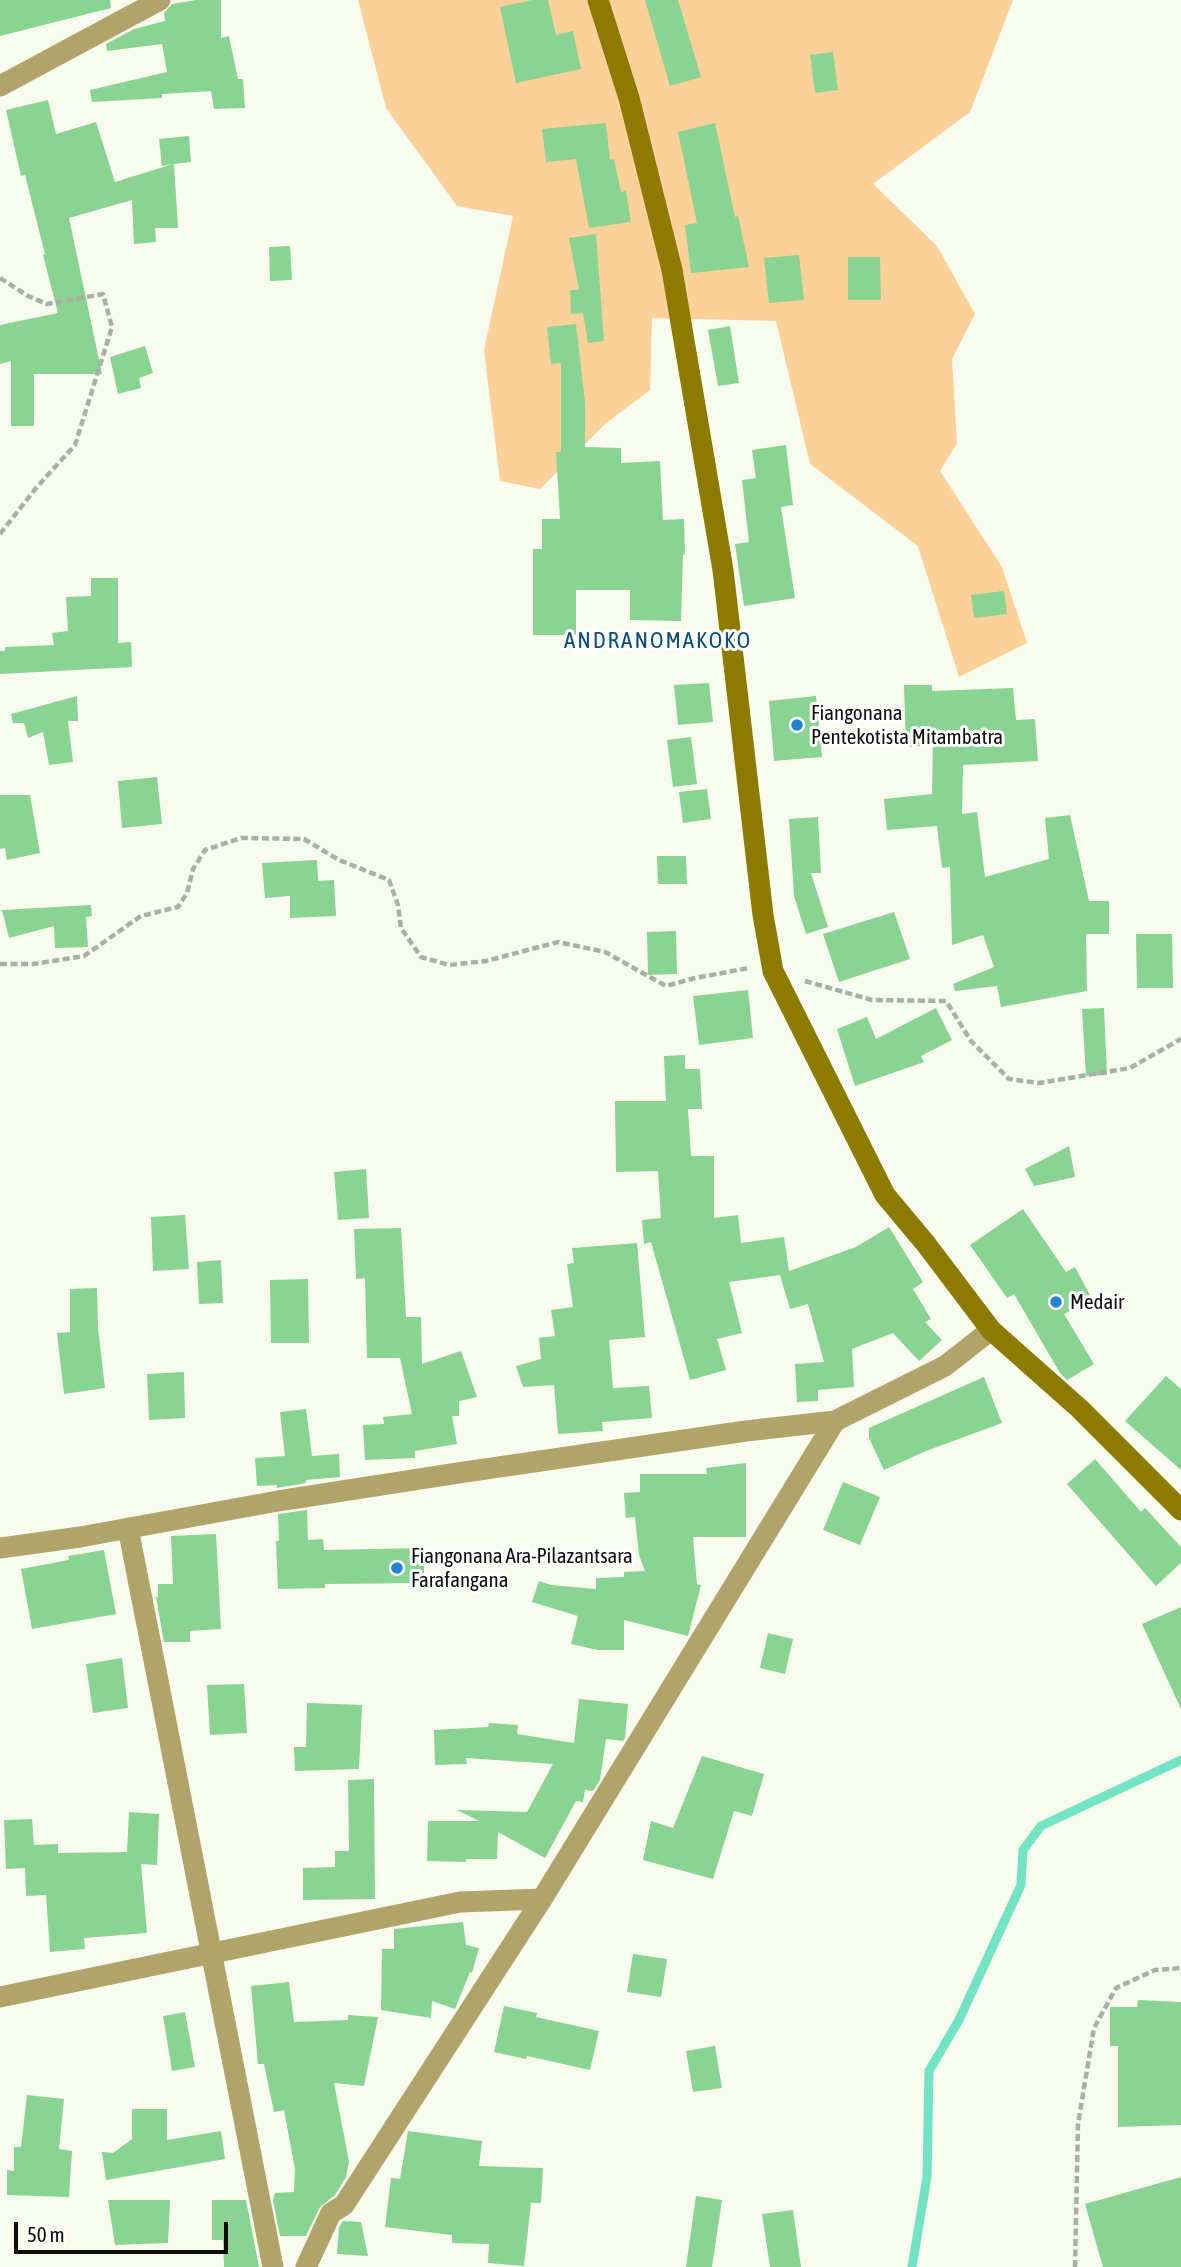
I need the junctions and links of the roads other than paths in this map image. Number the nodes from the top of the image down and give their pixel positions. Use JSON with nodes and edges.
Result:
{"nodes":[{"id":1,"x":160,"y":0,"type":"edge"},
{"id":2,"x":598,"y":0,"type":"edge"},
{"id":3,"x":0,"y":86,"type":"edge"},
{"id":4,"x":991,"y":1330,"type":"junction"},
{"id":5,"x":835,"y":1421,"type":"junction"},
{"id":6,"x":1181,"y":1510,"type":"edge"},
{"id":7,"x":128,"y":1528,"type":"junction"},
{"id":8,"x":0,"y":1548,"type":"edge"},
{"id":9,"x":542,"y":1899,"type":"junction"},
{"id":10,"x":213,"y":1954,"type":"junction"},
{"id":11,"x":0,"y":1997,"type":"edge"},
{"id":12,"x":273,"y":2267,"type":"edge"},
{"id":13,"x":306,"y":2267,"type":"edge"}],
"edges":[{"from":1,"to":3,"type":"street"},
{"from":2,"to":4,"type":"street"},
{"from":4,"to":5,"type":"street"},
{"from":4,"to":6,"type":"street"},
{"from":5,"to":7,"type":"street"},
{"from":5,"to":9,"type":"street"},
{"from":7,"to":8,"type":"street"},
{"from":7,"to":10,"type":"street"},
{"from":9,"to":10,"type":"street"},
{"from":9,"to":13,"type":"street"},
{"from":10,"to":11,"type":"street"},
{"from":10,"to":12,"type":"street"}]}
